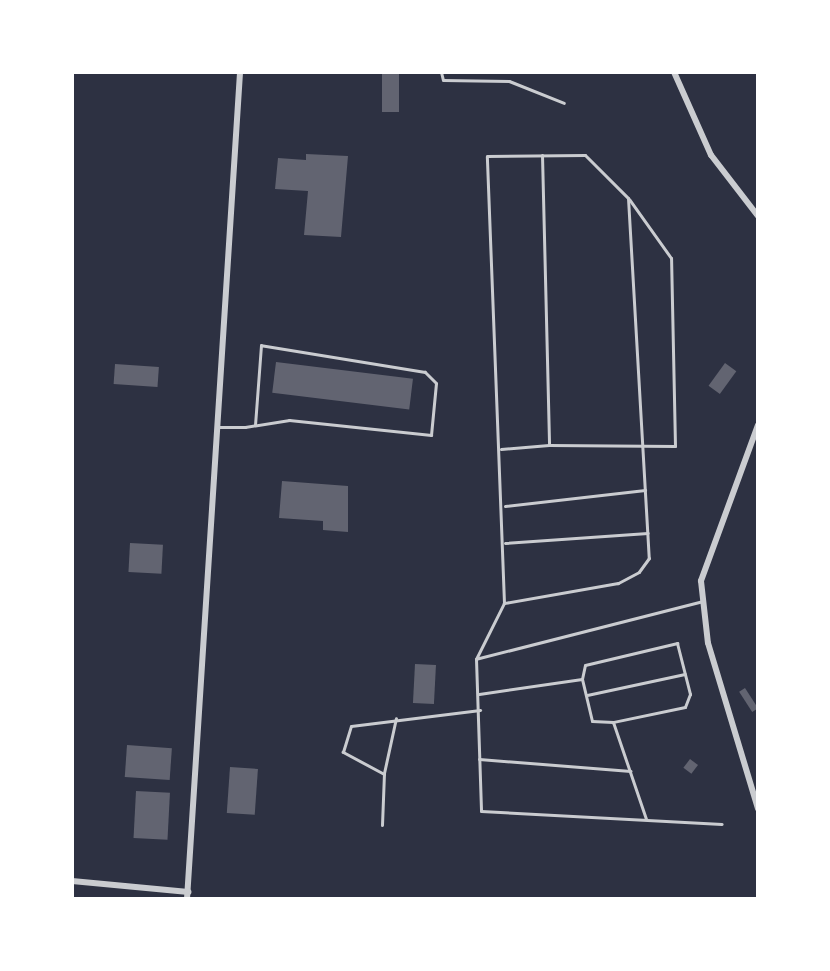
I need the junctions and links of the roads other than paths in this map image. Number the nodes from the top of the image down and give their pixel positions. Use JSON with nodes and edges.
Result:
{"nodes":[{"id":1,"x":240,"y":72,"type":"edge"},
{"id":2,"x":441,"y":72,"type":"edge"},
{"id":3,"x":674,"y":72,"type":"edge"},
{"id":4,"x":564,"y":103,"type":"dead end"},
{"id":5,"x":542,"y":155,"type":"junction"},
{"id":6,"x":628,"y":198,"type":"junction"},
{"id":7,"x":758,"y":216,"type":"edge"},
{"id":8,"x":255,"y":425,"type":"junction"},
{"id":9,"x":758,"y":425,"type":"edge"},
{"id":10,"x":218,"y":427,"type":"junction"},
{"id":11,"x":549,"y":445,"type":"junction"},
{"id":12,"x":641,"y":445,"type":"junction"},
{"id":13,"x":501,"y":449,"type":"junction"},
{"id":14,"x":645,"y":490,"type":"junction"},
{"id":15,"x":503,"y":506,"type":"junction"},
{"id":16,"x":648,"y":533,"type":"junction"},
{"id":17,"x":505,"y":543,"type":"junction"},
{"id":18,"x":703,"y":601,"type":"junction"},
{"id":19,"x":504,"y":603,"type":"junction"},
{"id":20,"x":476,"y":659,"type":"junction"},
{"id":21,"x":685,"y":674,"type":"junction"},
{"id":22,"x":582,"y":679,"type":"junction"},
{"id":23,"x":479,"y":694,"type":"junction"},
{"id":24,"x":586,"y":696,"type":"junction"},
{"id":25,"x":480,"y":710,"type":"junction"},
{"id":26,"x":396,"y":718,"type":"junction"},
{"id":27,"x":613,"y":722,"type":"junction"},
{"id":28,"x":479,"y":759,"type":"junction"},
{"id":29,"x":631,"y":771,"type":"junction"},
{"id":30,"x":384,"y":774,"type":"junction"},
{"id":31,"x":758,"y":809,"type":"edge"},
{"id":32,"x":646,"y":819,"type":"junction"},
{"id":33,"x":722,"y":824,"type":"dead end"},
{"id":34,"x":382,"y":825,"type":"dead end"},
{"id":35,"x":72,"y":881,"type":"edge"},
{"id":36,"x":188,"y":896,"type":"edge"}],
"edges":[{"from":1,"to":10,"type":"street"},
{"from":2,"to":4,"type":"lane"},
{"from":3,"to":7,"type":"street"},
{"from":5,"to":6,"type":"lane"},
{"from":5,"to":11,"type":"lane"},
{"from":5,"to":13,"type":"lane"},
{"from":6,"to":12,"type":"lane"},
{"from":6,"to":12,"type":"lane"},
{"from":8,"to":8,"type":"lane"},
{"from":8,"to":10,"type":"lane"},
{"from":9,"to":18,"type":"street"},
{"from":10,"to":36,"type":"street"},
{"from":11,"to":12,"type":"lane"},
{"from":11,"to":13,"type":"lane"},
{"from":12,"to":14,"type":"lane"},
{"from":13,"to":15,"type":"lane"},
{"from":14,"to":15,"type":"lane"},
{"from":14,"to":16,"type":"lane"},
{"from":15,"to":17,"type":"lane"},
{"from":16,"to":17,"type":"lane"},
{"from":16,"to":19,"type":"lane"},
{"from":17,"to":19,"type":"lane"},
{"from":18,"to":20,"type":"lane"},
{"from":18,"to":31,"type":"street"},
{"from":19,"to":20,"type":"lane"},
{"from":20,"to":23,"type":"lane"},
{"from":21,"to":22,"type":"lane"},
{"from":21,"to":24,"type":"lane"},
{"from":21,"to":27,"type":"lane"},
{"from":22,"to":23,"type":"lane"},
{"from":22,"to":24,"type":"lane"},
{"from":23,"to":25,"type":"lane"},
{"from":24,"to":27,"type":"lane"},
{"from":25,"to":26,"type":"lane"},
{"from":25,"to":28,"type":"lane"},
{"from":26,"to":30,"type":"lane"},
{"from":26,"to":30,"type":"lane"},
{"from":27,"to":29,"type":"lane"},
{"from":28,"to":29,"type":"lane"},
{"from":28,"to":32,"type":"lane"},
{"from":29,"to":32,"type":"lane"},
{"from":30,"to":34,"type":"lane"},
{"from":32,"to":33,"type":"lane"},
{"from":35,"to":36,"type":"street"}]}
